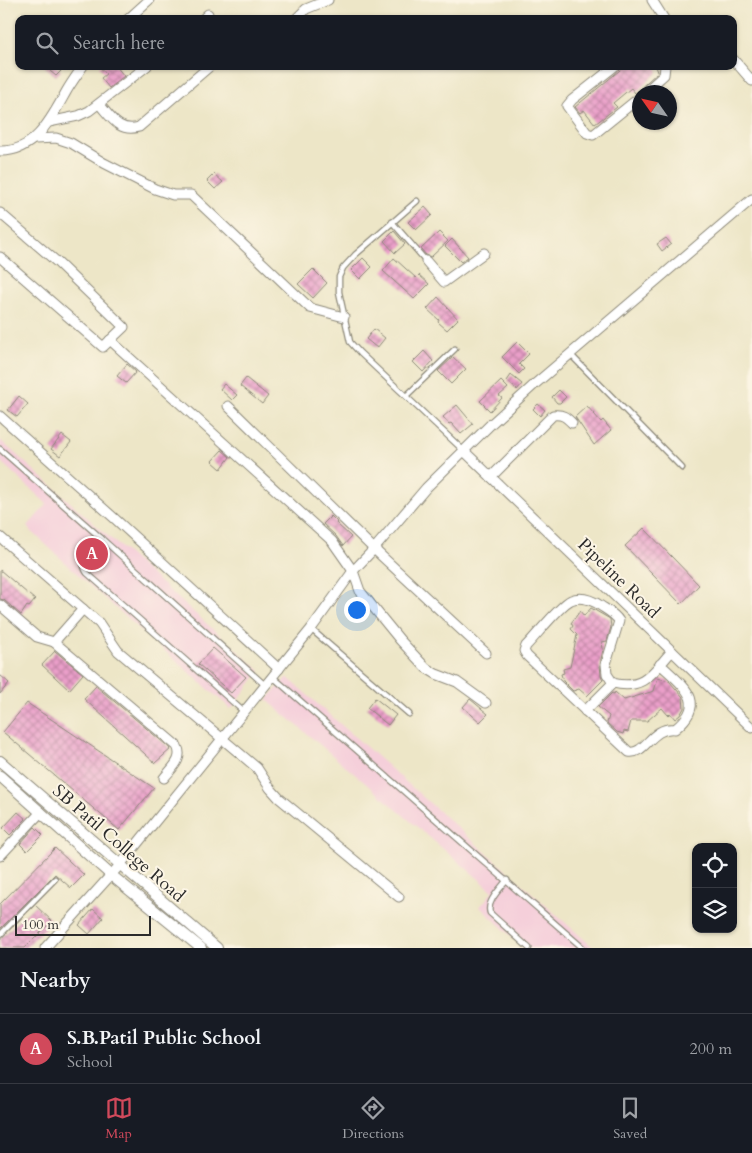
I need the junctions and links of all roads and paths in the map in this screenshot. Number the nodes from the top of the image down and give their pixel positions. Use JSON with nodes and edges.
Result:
{"nodes":[{"id":1,"x":149,"y":0,"type":"edge"},
{"id":2,"x":328,"y":0,"type":"edge"},
{"id":3,"x":652,"y":0,"type":"edge"},
{"id":4,"x":132,"y":15,"type":"edge"},
{"id":5,"x":300,"y":15,"type":"edge"},
{"id":6,"x":661,"y":15,"type":"edge"},
{"id":7,"x":737,"y":63,"type":"edge"},
{"id":8,"x":81,"y":70,"type":"edge"},
{"id":9,"x":142,"y":70,"type":"edge"},
{"id":10,"x":205,"y":70,"type":"edge"},
{"id":11,"x":610,"y":70,"type":"edge"},
{"id":12,"x":666,"y":70,"type":"edge"},
{"id":13,"x":751,"y":76,"type":"edge"},
{"id":14,"x":654,"y":85,"type":"edge"},
{"id":15,"x":632,"y":103,"type":"edge"},
{"id":16,"x":99,"y":104,"type":"junction"},
{"id":17,"x":49,"y":122,"type":"junction"},
{"id":18,"x":35,"y":139,"type":"junction"},
{"id":19,"x":0,"y":151,"type":"edge"},
{"id":20,"x":752,"y":199,"type":"edge"},
{"id":21,"x":417,"y":201,"type":"dead end"},
{"id":22,"x":0,"y":213,"type":"edge"},
{"id":23,"x":392,"y":222,"type":"junction"},
{"id":24,"x":484,"y":253,"type":"dead end"},
{"id":25,"x":0,"y":257,"type":"edge"},
{"id":26,"x":426,"y":261,"type":"joint"},
{"id":27,"x":344,"y":317,"type":"junction"},
{"id":28,"x":110,"y":340,"type":"junction"},
{"id":29,"x":455,"y":349,"type":"dead end"},
{"id":30,"x":570,"y":354,"type":"junction"},
{"id":31,"x":406,"y":396,"type":"junction"},
{"id":32,"x":228,"y":406,"type":"dead end"},
{"id":33,"x":0,"y":416,"type":"edge"},
{"id":34,"x":572,"y":423,"type":"dead end"},
{"id":35,"x":0,"y":449,"type":"edge"},
{"id":36,"x":464,"y":451,"type":"junction"},
{"id":37,"x":682,"y":468,"type":"dead end"},
{"id":38,"x":491,"y":477,"type":"junction"},
{"id":39,"x":0,"y":537,"type":"edge"},
{"id":40,"x":101,"y":538,"type":"junction"},
{"id":41,"x":374,"y":549,"type":"junction"},
{"id":42,"x":353,"y":571,"type":"junction"},
{"id":43,"x":0,"y":605,"type":"edge"},
{"id":44,"x":83,"y":609,"type":"junction"},
{"id":45,"x":311,"y":629,"type":"junction"},
{"id":46,"x":54,"y":642,"type":"junction"},
{"id":47,"x":672,"y":651,"type":"junction"},
{"id":48,"x":486,"y":653,"type":"dead end"},
{"id":49,"x":660,"y":664,"type":"junction"},
{"id":50,"x":279,"y":669,"type":"junction"},
{"id":51,"x":273,"y":677,"type":"junction"},
{"id":52,"x":613,"y":683,"type":"junction"},
{"id":53,"x":266,"y":686,"type":"junction"},
{"id":54,"x":486,"y":703,"type":"dead end"},
{"id":55,"x":585,"y":711,"type":"junction"},
{"id":56,"x":244,"y":712,"type":"junction"},
{"id":57,"x":410,"y":714,"type":"dead end"},
{"id":58,"x":752,"y":728,"type":"edge"},
{"id":59,"x":222,"y":739,"type":"junction"},
{"id":60,"x":0,"y":761,"type":"edge"},
{"id":61,"x":0,"y":776,"type":"edge"},
{"id":62,"x":164,"y":778,"type":"dead end"},
{"id":63,"x":42,"y":812,"type":"junction"},
{"id":64,"x":0,"y":856,"type":"edge"},
{"id":65,"x":120,"y":865,"type":"junction"},
{"id":66,"x":111,"y":875,"type":"junction"},
{"id":67,"x":55,"y":879,"type":"dead end"},
{"id":68,"x":507,"y":880,"type":"junction"},
{"id":69,"x":399,"y":897,"type":"dead end"},
{"id":70,"x":189,"y":931,"type":"junction"},
{"id":71,"x":0,"y":935,"type":"edge"},
{"id":72,"x":45,"y":948,"type":"edge"},
{"id":73,"x":201,"y":948,"type":"edge"},
{"id":74,"x":217,"y":948,"type":"edge"},
{"id":75,"x":530,"y":948,"type":"edge"},
{"id":76,"x":583,"y":948,"type":"edge"}],
"edges":[{"from":1,"to":4,"type":"street"},
{"from":2,"to":5,"type":"street"},
{"from":3,"to":6,"type":"street"},
{"from":7,"to":13,"type":"street"},
{"from":8,"to":17,"type":"street"},
{"from":9,"to":16,"type":"street"},
{"from":10,"to":16,"type":"street"},
{"from":11,"to":15,"type":"street"},
{"from":12,"to":14,"type":"street"},
{"from":16,"to":17,"type":"street"},
{"from":17,"to":18,"type":"street"},
{"from":18,"to":19,"type":"street"},
{"from":18,"to":27,"type":"street"},
{"from":20,"to":30,"type":"street"},
{"from":21,"to":23,"type":"lane"},
{"from":22,"to":28,"type":"street"},
{"from":23,"to":26,"type":"lane"},
{"from":23,"to":27,"type":"lane"},
{"from":24,"to":26,"type":"street"},
{"from":25,"to":28,"type":"street"},
{"from":27,"to":31,"type":"lane"},
{"from":28,"to":42,"type":"street"},
{"from":29,"to":31,"type":"lane"},
{"from":30,"to":36,"type":"street"},
{"from":30,"to":37,"type":"lane"},
{"from":31,"to":36,"type":"lane"},
{"from":32,"to":41,"type":"street"},
{"from":33,"to":50,"type":"street"},
{"from":34,"to":38,"type":"street"},
{"from":35,"to":40,"type":"lane"},
{"from":36,"to":38,"type":"street","name":"Pipeline Road"},
{"from":36,"to":41,"type":"street"},
{"from":38,"to":47,"type":"street","name":"Pipeline Road"},
{"from":39,"to":44,"type":"street"},
{"from":40,"to":53,"type":"lane"},
{"from":40,"to":56,"type":"lane"},
{"from":41,"to":42,"type":"street"},
{"from":41,"to":48,"type":"street"},
{"from":42,"to":45,"type":"street"},
{"from":42,"to":54,"type":"street"},
{"from":43,"to":46,"type":"street"},
{"from":44,"to":46,"type":"street"},
{"from":44,"to":59,"type":"street"},
{"from":45,"to":50,"type":"street"},
{"from":45,"to":57,"type":"lane"},
{"from":46,"to":62,"type":"street"},
{"from":47,"to":49,"type":"street"},
{"from":47,"to":58,"type":"street","name":"Pipeline Road"},
{"from":49,"to":52,"type":"street"},
{"from":49,"to":55,"type":"street"},
{"from":50,"to":51,"type":"street"},
{"from":51,"to":53,"type":"street"},
{"from":51,"to":68,"type":"lane"},
{"from":52,"to":55,"type":"street"},
{"from":52,"to":55,"type":"street"},
{"from":53,"to":56,"type":"street"},
{"from":56,"to":59,"type":"street"},
{"from":59,"to":65,"type":"street"},
{"from":59,"to":69,"type":"street"},
{"from":60,"to":65,"type":"street","name":"SB Patil College Road"},
{"from":61,"to":63,"type":"street","name":"SB Patil College Road"},
{"from":63,"to":64,"type":"street"},
{"from":63,"to":66,"type":"street","name":"SB Patil College Road"},
{"from":65,"to":66,"type":"street"},
{"from":65,"to":70,"type":"street","name":"SB Patil College Road"},
{"from":66,"to":70,"type":"street","name":"SB Patil College Road"},
{"from":66,"to":72,"type":"street"},
{"from":67,"to":71,"type":"lane"},
{"from":68,"to":75,"type":"lane"},
{"from":68,"to":76,"type":"lane"},
{"from":70,"to":73,"type":"street","name":"SB Patil College Road"},
{"from":70,"to":74,"type":"street","name":"SB Patil College Road"}]}
